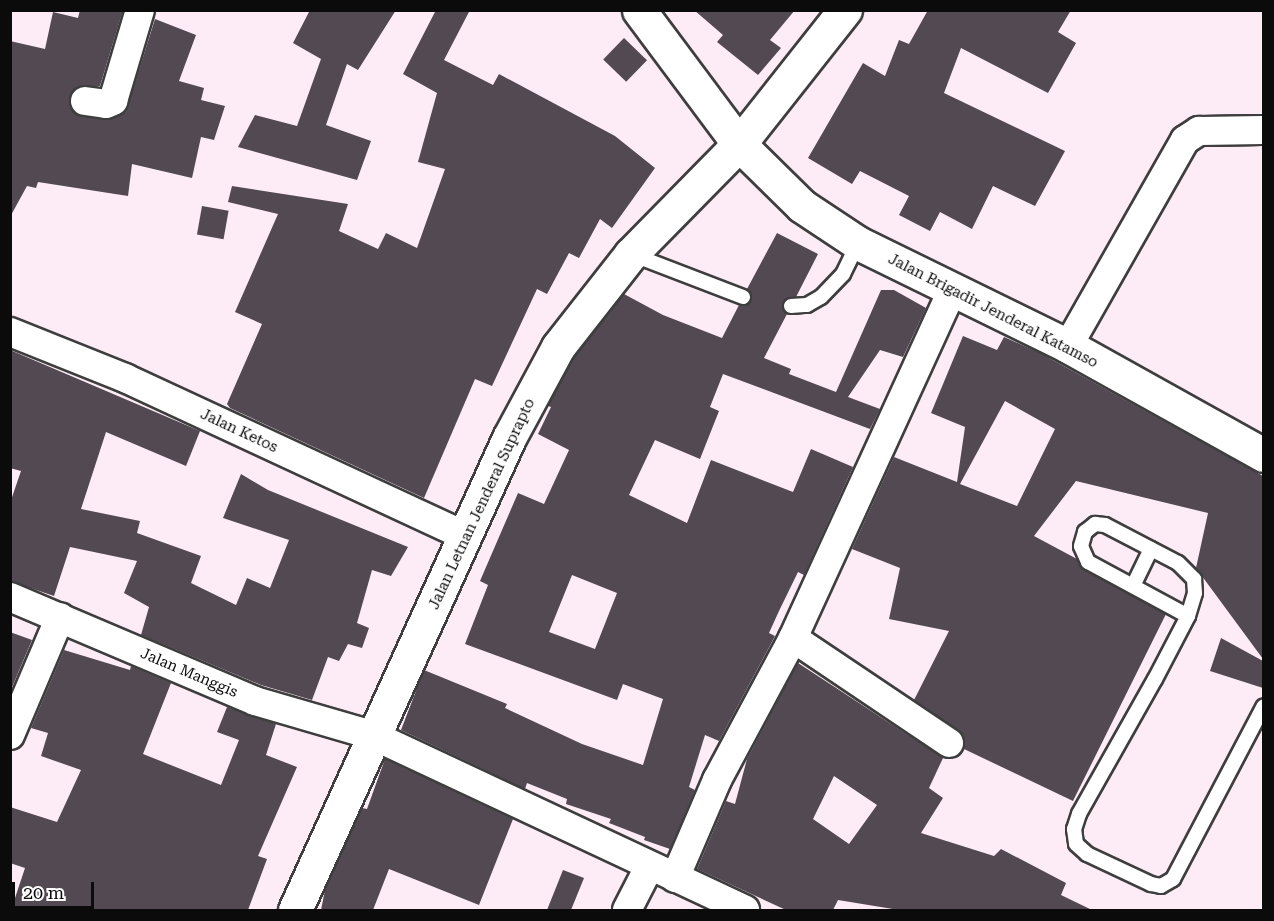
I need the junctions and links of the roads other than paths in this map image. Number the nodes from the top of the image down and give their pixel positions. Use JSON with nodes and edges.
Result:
{"nodes":[{"id":1,"x":140,"y":10,"type":"edge"},
{"id":2,"x":639,"y":10,"type":"edge"},
{"id":3,"x":845,"y":10,"type":"edge"},
{"id":4,"x":85,"y":101,"type":"dead end"},
{"id":5,"x":1263,"y":130,"type":"edge"},
{"id":6,"x":739,"y":144,"type":"junction"},
{"id":7,"x":858,"y":243,"type":"junction"},
{"id":8,"x":631,"y":254,"type":"junction"},
{"id":9,"x":952,"y":290,"type":"junction"},
{"id":10,"x":743,"y":297,"type":"dead end"},
{"id":11,"x":791,"y":306,"type":"dead end"},
{"id":12,"x":10,"y":332,"type":"edge"},
{"id":13,"x":1068,"y":346,"type":"junction"},
{"id":14,"x":1263,"y":455,"type":"edge"},
{"id":15,"x":465,"y":536,"type":"junction"},
{"id":16,"x":1151,"y":549,"type":"junction"},
{"id":17,"x":1134,"y":586,"type":"junction"},
{"id":18,"x":10,"y":597,"type":"edge"},
{"id":19,"x":1188,"y":616,"type":"junction"},
{"id":20,"x":60,"y":617,"type":"junction"},
{"id":21,"x":793,"y":638,"type":"junction"},
{"id":22,"x":1263,"y":706,"type":"edge"},
{"id":23,"x":10,"y":735,"type":"edge"},
{"id":24,"x":372,"y":735,"type":"junction"},
{"id":25,"x":949,"y":743,"type":"dead end"},
{"id":26,"x":662,"y":873,"type":"junction"},
{"id":27,"x":295,"y":910,"type":"edge"},
{"id":28,"x":627,"y":910,"type":"edge"},
{"id":29,"x":745,"y":910,"type":"edge"}],
"edges":[{"from":1,"to":4,"type":"street"},
{"from":2,"to":6,"type":"street","name":"Jalan Brigadir Jenderal Katamso"},
{"from":3,"to":6,"type":"street","name":"Jalan Letnan Jenderal Suprapto"},
{"from":5,"to":13,"type":"street"},
{"from":6,"to":7,"type":"street","name":"Jalan Brigadir Jenderal Katamso"},
{"from":6,"to":8,"type":"street","name":"Jalan Letnan Jenderal Suprapto"},
{"from":7,"to":9,"type":"street","name":"Jalan Brigadir Jenderal Katamso"},
{"from":7,"to":11,"type":"lane"},
{"from":8,"to":10,"type":"lane"},
{"from":8,"to":15,"type":"street","name":"Jalan Letnan Jenderal Suprapto"},
{"from":9,"to":13,"type":"street","name":"Jalan Brigadir Jenderal Katamso"},
{"from":9,"to":21,"type":"street"},
{"from":12,"to":15,"type":"street","name":"Jalan Ketos"},
{"from":13,"to":14,"type":"street","name":"Jalan Brigadir Jenderal Katamso"},
{"from":15,"to":24,"type":"street","name":"Jalan Letnan Jenderal Suprapto"},
{"from":16,"to":17,"type":"lane"},
{"from":16,"to":17,"type":"lane"},
{"from":16,"to":19,"type":"lane"},
{"from":17,"to":19,"type":"lane"},
{"from":18,"to":20,"type":"street","name":"Jalan Manggis"},
{"from":19,"to":22,"type":"lane"},
{"from":20,"to":23,"type":"street"},
{"from":20,"to":24,"type":"street","name":"Jalan Manggis"},
{"from":21,"to":25,"type":"street"},
{"from":21,"to":26,"type":"street"},
{"from":24,"to":26,"type":"street","name":"Jalan Manggis"},
{"from":24,"to":27,"type":"street","name":"Jalan Letnan Jenderal Suprapto"},
{"from":26,"to":28,"type":"street"},
{"from":26,"to":29,"type":"street","name":"Jalan Manggis"}]}
